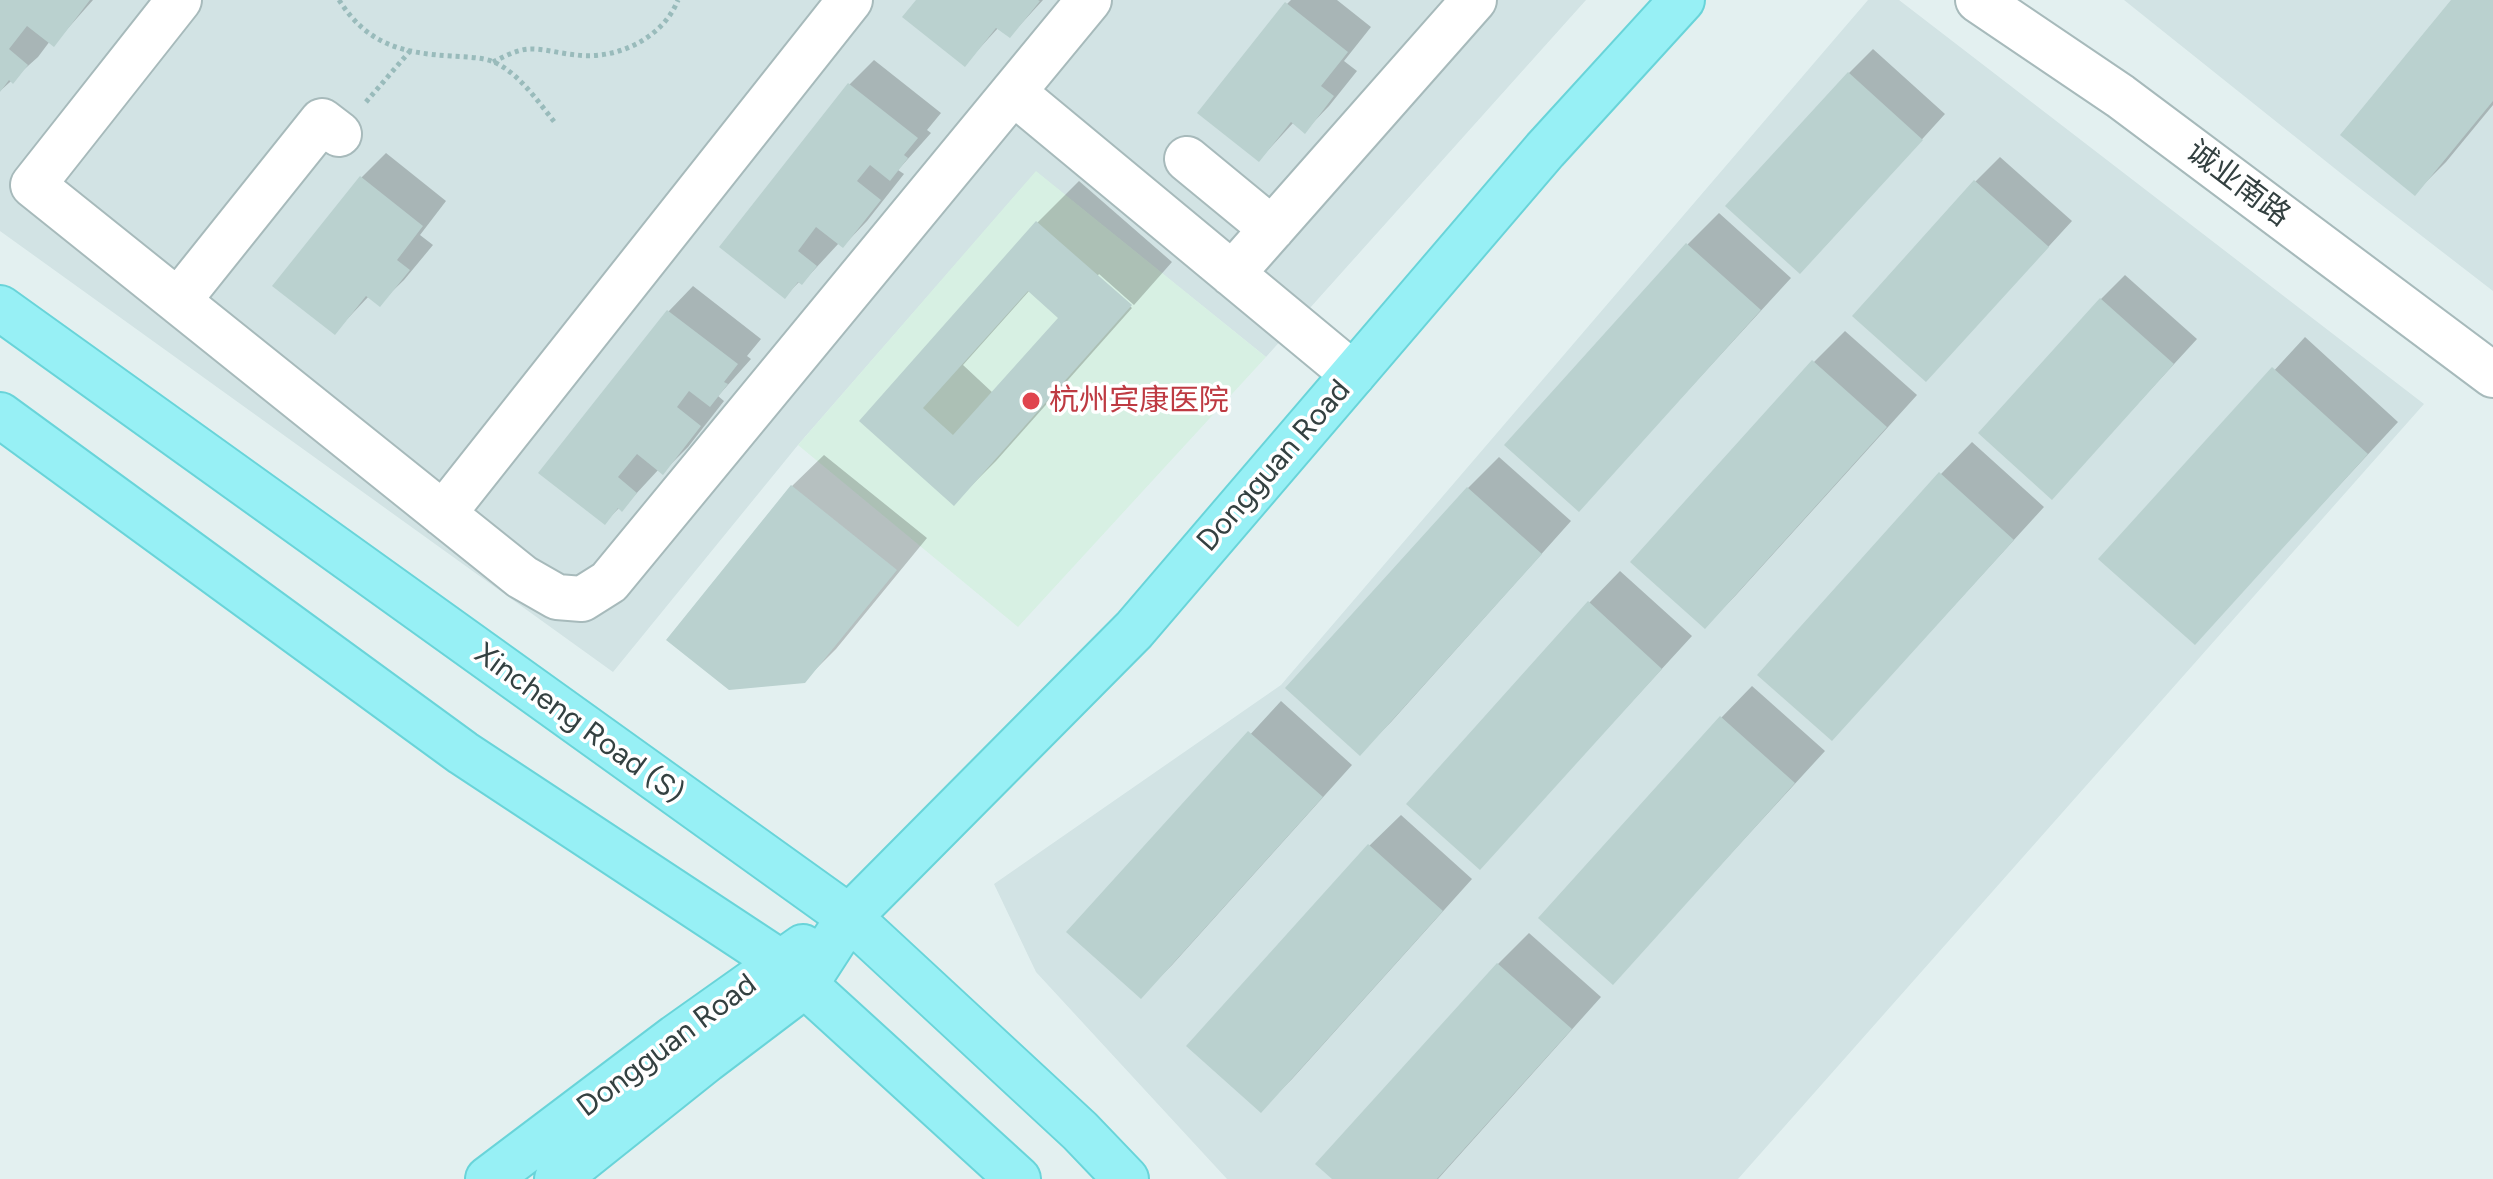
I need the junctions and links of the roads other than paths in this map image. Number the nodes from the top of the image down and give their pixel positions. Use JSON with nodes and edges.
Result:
{"nodes":[{"id":1,"x":179,"y":0,"type":"edge"},
{"id":2,"x":850,"y":0,"type":"edge"},
{"id":3,"x":1089,"y":0,"type":"edge"},
{"id":4,"x":1474,"y":0,"type":"edge"},
{"id":5,"x":1682,"y":0,"type":"edge"},
{"id":6,"x":1978,"y":0,"type":"edge"},
{"id":7,"x":1013,"y":92,"type":"junction"},
{"id":8,"x":339,"y":134,"type":"road end"},
{"id":9,"x":1187,"y":159,"type":"dead end"},
{"id":10,"x":1272,"y":229,"type":"junction"},
{"id":11,"x":1232,"y":274,"type":"junction"},
{"id":12,"x":178,"y":301,"type":"junction"},
{"id":13,"x":0,"y":308,"type":"edge"},
{"id":14,"x":1353,"y":374,"type":"junction"},
{"id":15,"x":2493,"y":375,"type":"edge"},
{"id":16,"x":0,"y":415,"type":"edge"},
{"id":17,"x":443,"y":514,"type":"junction"},
{"id":18,"x":849,"y":917,"type":"junction"},
{"id":19,"x":793,"y":973,"type":"junction"},
{"id":20,"x":488,"y":1179,"type":"edge"},
{"id":21,"x":557,"y":1179,"type":"edge"},
{"id":22,"x":1018,"y":1179,"type":"edge"},
{"id":23,"x":1126,"y":1179,"type":"edge"}],
"edges":[{"from":1,"to":12,"type":"street"},
{"from":2,"to":17,"type":"street"},
{"from":3,"to":7,"type":"street"},
{"from":4,"to":10,"type":"street"},
{"from":5,"to":14,"type":"main road","name":"Dongguan Road"},
{"from":6,"to":15,"type":"street","name":"诚业南路"},
{"from":7,"to":11,"type":"street"},
{"from":7,"to":17,"type":"street"},
{"from":8,"to":12,"type":"street"},
{"from":9,"to":10,"type":"street"},
{"from":10,"to":11,"type":"street"},
{"from":11,"to":14,"type":"street"},
{"from":12,"to":17,"type":"street"},
{"from":13,"to":18,"type":"main road","name":"Xincheng Road (S)"},
{"from":14,"to":18,"type":"main road","name":"Dongguan Road"},
{"from":16,"to":19,"type":"main road"},
{"from":18,"to":19,"type":"main road","name":"Dongguan Road"},
{"from":18,"to":23,"type":"main road","name":"Xincheng Road (S)"},
{"from":19,"to":20,"type":"main road","name":"Dongguan Road"},
{"from":19,"to":21,"type":"main road","name":"Dongguan Road"},
{"from":19,"to":22,"type":"main road"}]}
